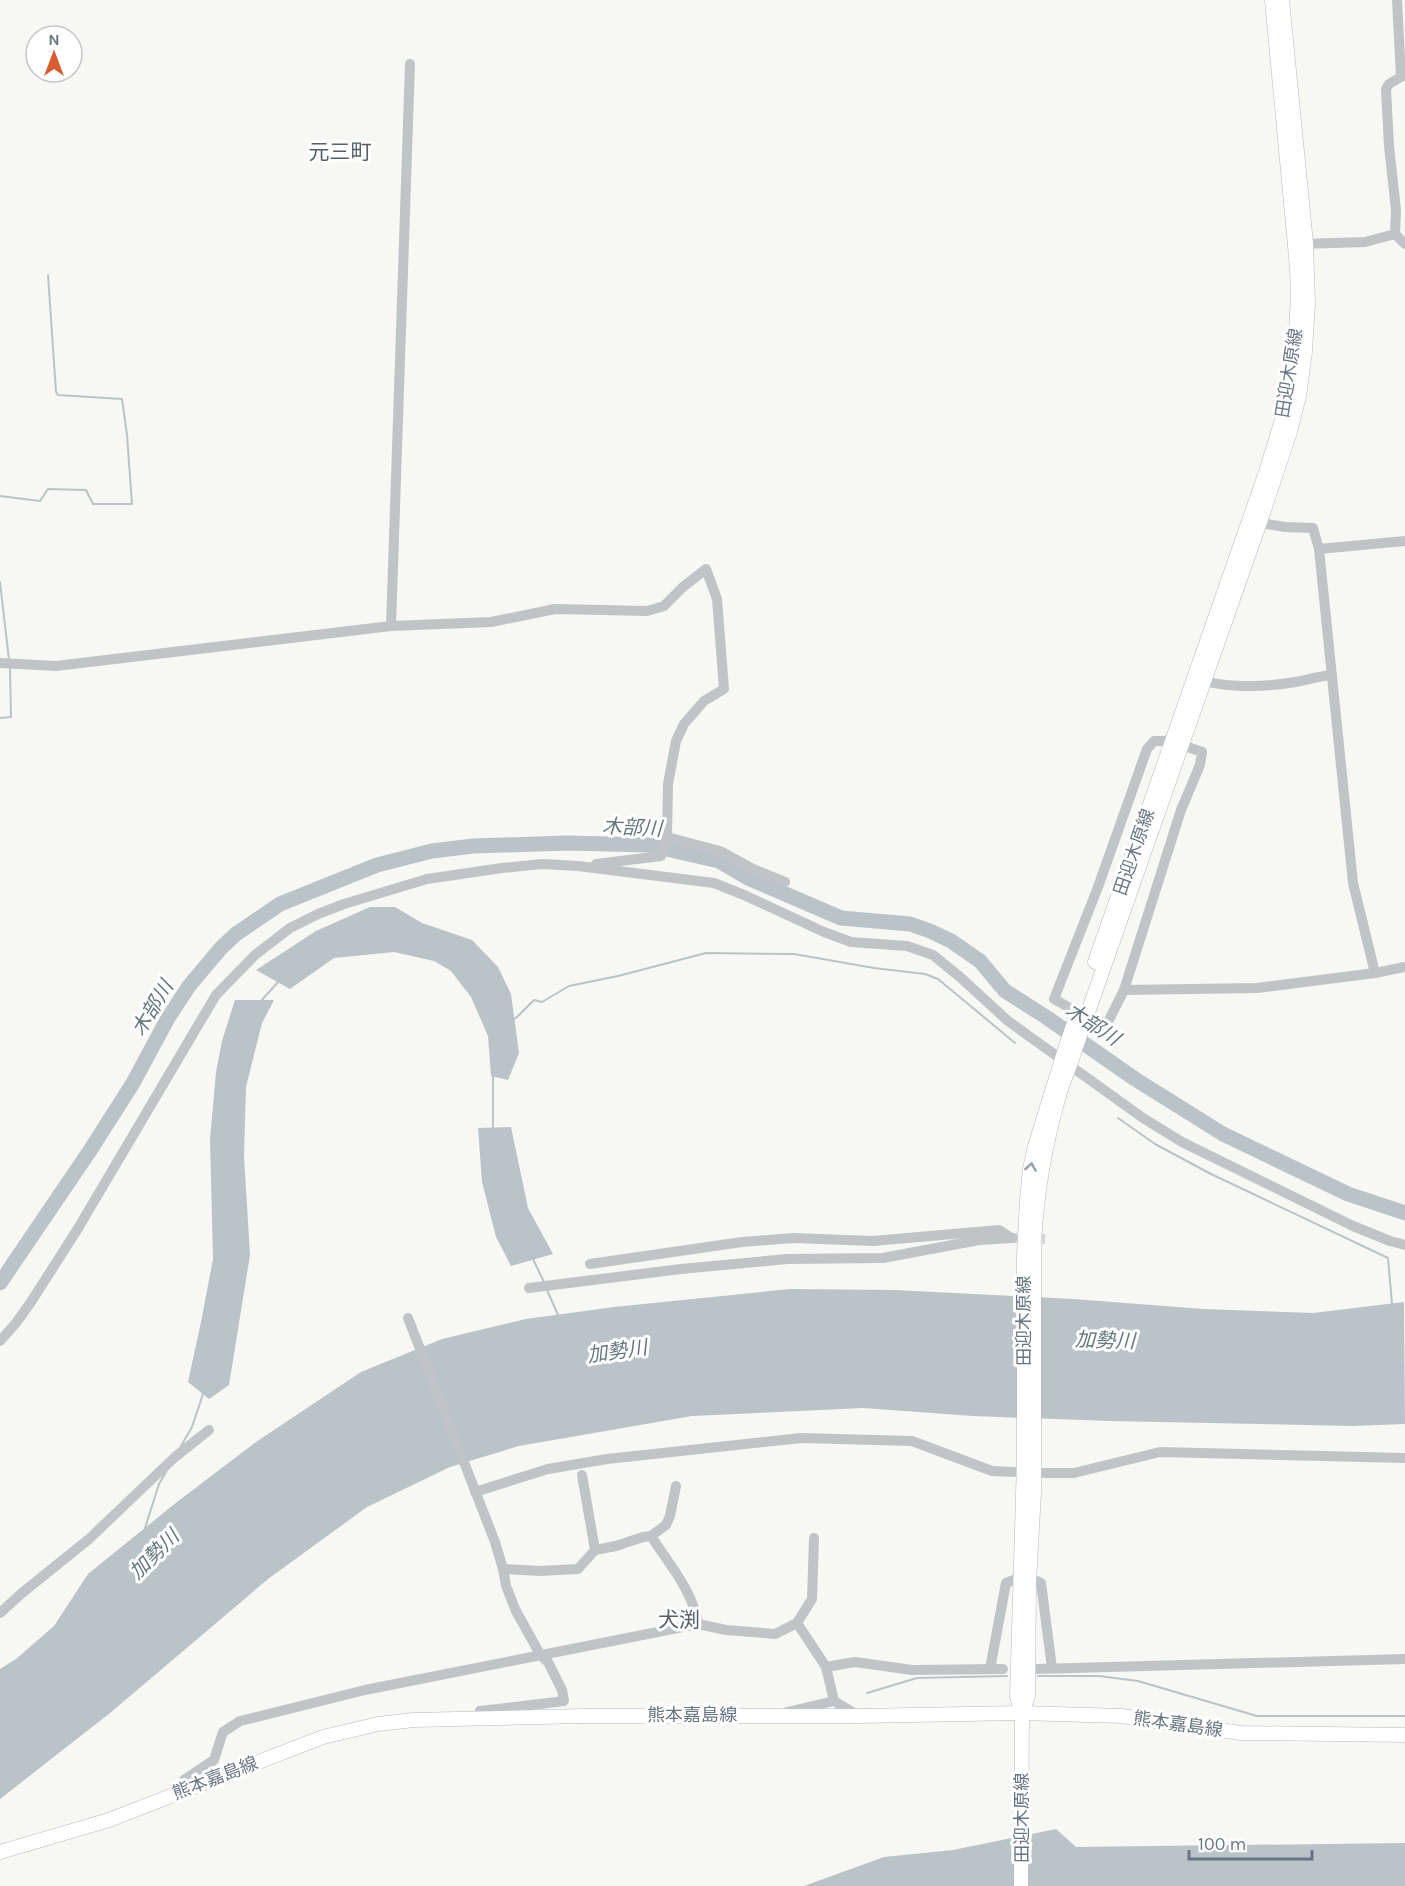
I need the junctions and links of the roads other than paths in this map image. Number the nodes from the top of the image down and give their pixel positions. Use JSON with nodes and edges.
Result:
{"nodes":[{"id":1,"x":1272,"y":0,"type":"edge"},
{"id":2,"x":1282,"y":0,"type":"edge"},
{"id":3,"x":1397,"y":0,"type":"edge"},
{"id":4,"x":410,"y":64,"type":"dead end"},
{"id":5,"x":1395,"y":234,"type":"junction"},
{"id":6,"x":1300,"y":244,"type":"junction"},
{"id":7,"x":1405,"y":244,"type":"edge"},
{"id":8,"x":1254,"y":522,"type":"junction"},
{"id":9,"x":1405,"y":541,"type":"edge"},
{"id":10,"x":1319,"y":549,"type":"junction"},
{"id":11,"x":391,"y":626,"type":"junction"},
{"id":12,"x":0,"y":663,"type":"edge"},
{"id":13,"x":1332,"y":675,"type":"junction"},
{"id":14,"x":1199,"y":679,"type":"junction"},
{"id":15,"x":1178,"y":740,"type":"junction"},
{"id":16,"x":666,"y":839,"type":"junction"},
{"id":17,"x":578,"y":866,"type":"junction"},
{"id":18,"x":785,"y":882,"type":"dead end"},
{"id":19,"x":1405,"y":967,"type":"edge"},
{"id":20,"x":1375,"y":973,"type":"junction"},
{"id":21,"x":1124,"y":990,"type":"junction"},
{"id":22,"x":1068,"y":1056,"type":"junction"},
{"id":23,"x":1405,"y":1243,"type":"edge"},
{"id":24,"x":590,"y":1263,"type":"dead end"},
{"id":25,"x":529,"y":1288,"type":"dead end"},
{"id":26,"x":408,"y":1318,"type":"dead end"},
{"id":27,"x":0,"y":1341,"type":"edge"},
{"id":28,"x":209,"y":1430,"type":"dead end"},
{"id":29,"x":1405,"y":1458,"type":"edge"},
{"id":30,"x":1014,"y":1472,"type":"dead end"},
{"id":31,"x":1044,"y":1473,"type":"dead end"},
{"id":32,"x":582,"y":1475,"type":"dead end"},
{"id":33,"x":675,"y":1486,"type":"dead end"},
{"id":34,"x":475,"y":1492,"type":"junction"},
{"id":35,"x":651,"y":1536,"type":"junction"},
{"id":36,"x":813,"y":1538,"type":"dead end"},
{"id":37,"x":595,"y":1550,"type":"junction"},
{"id":38,"x":503,"y":1569,"type":"junction"},
{"id":39,"x":1024,"y":1580,"type":"junction"},
{"id":40,"x":0,"y":1613,"type":"edge"},
{"id":41,"x":796,"y":1623,"type":"junction"},
{"id":42,"x":698,"y":1624,"type":"junction"},
{"id":43,"x":541,"y":1656,"type":"junction"},
{"id":44,"x":1405,"y":1659,"type":"edge"},
{"id":45,"x":826,"y":1667,"type":"junction"},
{"id":46,"x":1052,"y":1668,"type":"junction"},
{"id":47,"x":990,"y":1669,"type":"junction"},
{"id":48,"x":1003,"y":1669,"type":"dead end"},
{"id":49,"x":1037,"y":1669,"type":"dead end"},
{"id":50,"x":834,"y":1701,"type":"junction"},
{"id":51,"x":1022,"y":1713,"type":"junction"},
{"id":52,"x":774,"y":1715,"type":"junction"},
{"id":53,"x":860,"y":1716,"type":"junction"},
{"id":54,"x":478,"y":1718,"type":"junction"},
{"id":55,"x":1405,"y":1735,"type":"edge"},
{"id":56,"x":182,"y":1791,"type":"junction"},
{"id":57,"x":0,"y":1852,"type":"edge"},
{"id":58,"x":1021,"y":1886,"type":"edge"}],
"edges":[{"from":1,"to":6,"type":"main road","name":"田迎木原線"},
{"from":2,"to":6,"type":"main road","name":"田迎木原線"},
{"from":3,"to":5,"type":"street"},
{"from":4,"to":11,"type":"street"},
{"from":5,"to":6,"type":"street"},
{"from":5,"to":7,"type":"street"},
{"from":6,"to":8,"type":"main road","name":"田迎木原線"},
{"from":8,"to":10,"type":"street"},
{"from":8,"to":14,"type":"main road","name":"田迎木原線"},
{"from":9,"to":10,"type":"street"},
{"from":10,"to":13,"type":"street"},
{"from":11,"to":12,"type":"street"},
{"from":11,"to":16,"type":"street"},
{"from":13,"to":14,"type":"street"},
{"from":13,"to":20,"type":"street"},
{"from":14,"to":15,"type":"main road","name":"田迎木原線"},
{"from":15,"to":21,"type":"street"},
{"from":15,"to":21,"type":"street"},
{"from":15,"to":22,"type":"main road","name":"田迎木原線","bridge":true},
{"from":16,"to":17,"type":"street"},
{"from":16,"to":18,"type":"street"},
{"from":17,"to":22,"type":"street"},
{"from":17,"to":27,"type":"street"},
{"from":19,"to":20,"type":"street"},
{"from":20,"to":21,"type":"street"},
{"from":22,"to":23,"type":"street"},
{"from":22,"to":39,"type":"main road","name":"田迎木原線"},
{"from":24,"to":25,"type":"street"},
{"from":26,"to":34,"type":"street"},
{"from":28,"to":40,"type":"street"},
{"from":29,"to":31,"type":"street"},
{"from":30,"to":34,"type":"street"},
{"from":32,"to":37,"type":"street"},
{"from":33,"to":35,"type":"street"},
{"from":34,"to":38,"type":"street"},
{"from":35,"to":37,"type":"street"},
{"from":35,"to":42,"type":"street"},
{"from":36,"to":41,"type":"street"},
{"from":37,"to":38,"type":"street"},
{"from":38,"to":43,"type":"street"},
{"from":39,"to":46,"type":"street"},
{"from":39,"to":47,"type":"street"},
{"from":39,"to":51,"type":"main road","name":"田迎木原線"},
{"from":41,"to":42,"type":"street"},
{"from":41,"to":45,"type":"street"},
{"from":42,"to":43,"type":"street"},
{"from":43,"to":54,"type":"street"},
{"from":43,"to":56,"type":"street"},
{"from":44,"to":46,"type":"street"},
{"from":45,"to":47,"type":"street"},
{"from":45,"to":50,"type":"street"},
{"from":46,"to":49,"type":"street"},
{"from":47,"to":48,"type":"street"},
{"from":50,"to":52,"type":"street"},
{"from":50,"to":53,"type":"street"},
{"from":51,"to":53,"type":"main road","name":"熊本嘉島線"},
{"from":51,"to":55,"type":"main road","name":"熊本嘉島線"},
{"from":51,"to":58,"type":"main road","name":"田迎木原線"},
{"from":52,"to":53,"type":"main road","name":"熊本嘉島線"},
{"from":52,"to":54,"type":"main road","name":"熊本嘉島線"},
{"from":54,"to":56,"type":"main road","name":"熊本嘉島線"},
{"from":56,"to":57,"type":"main road","name":"熊本嘉島線"}]}
